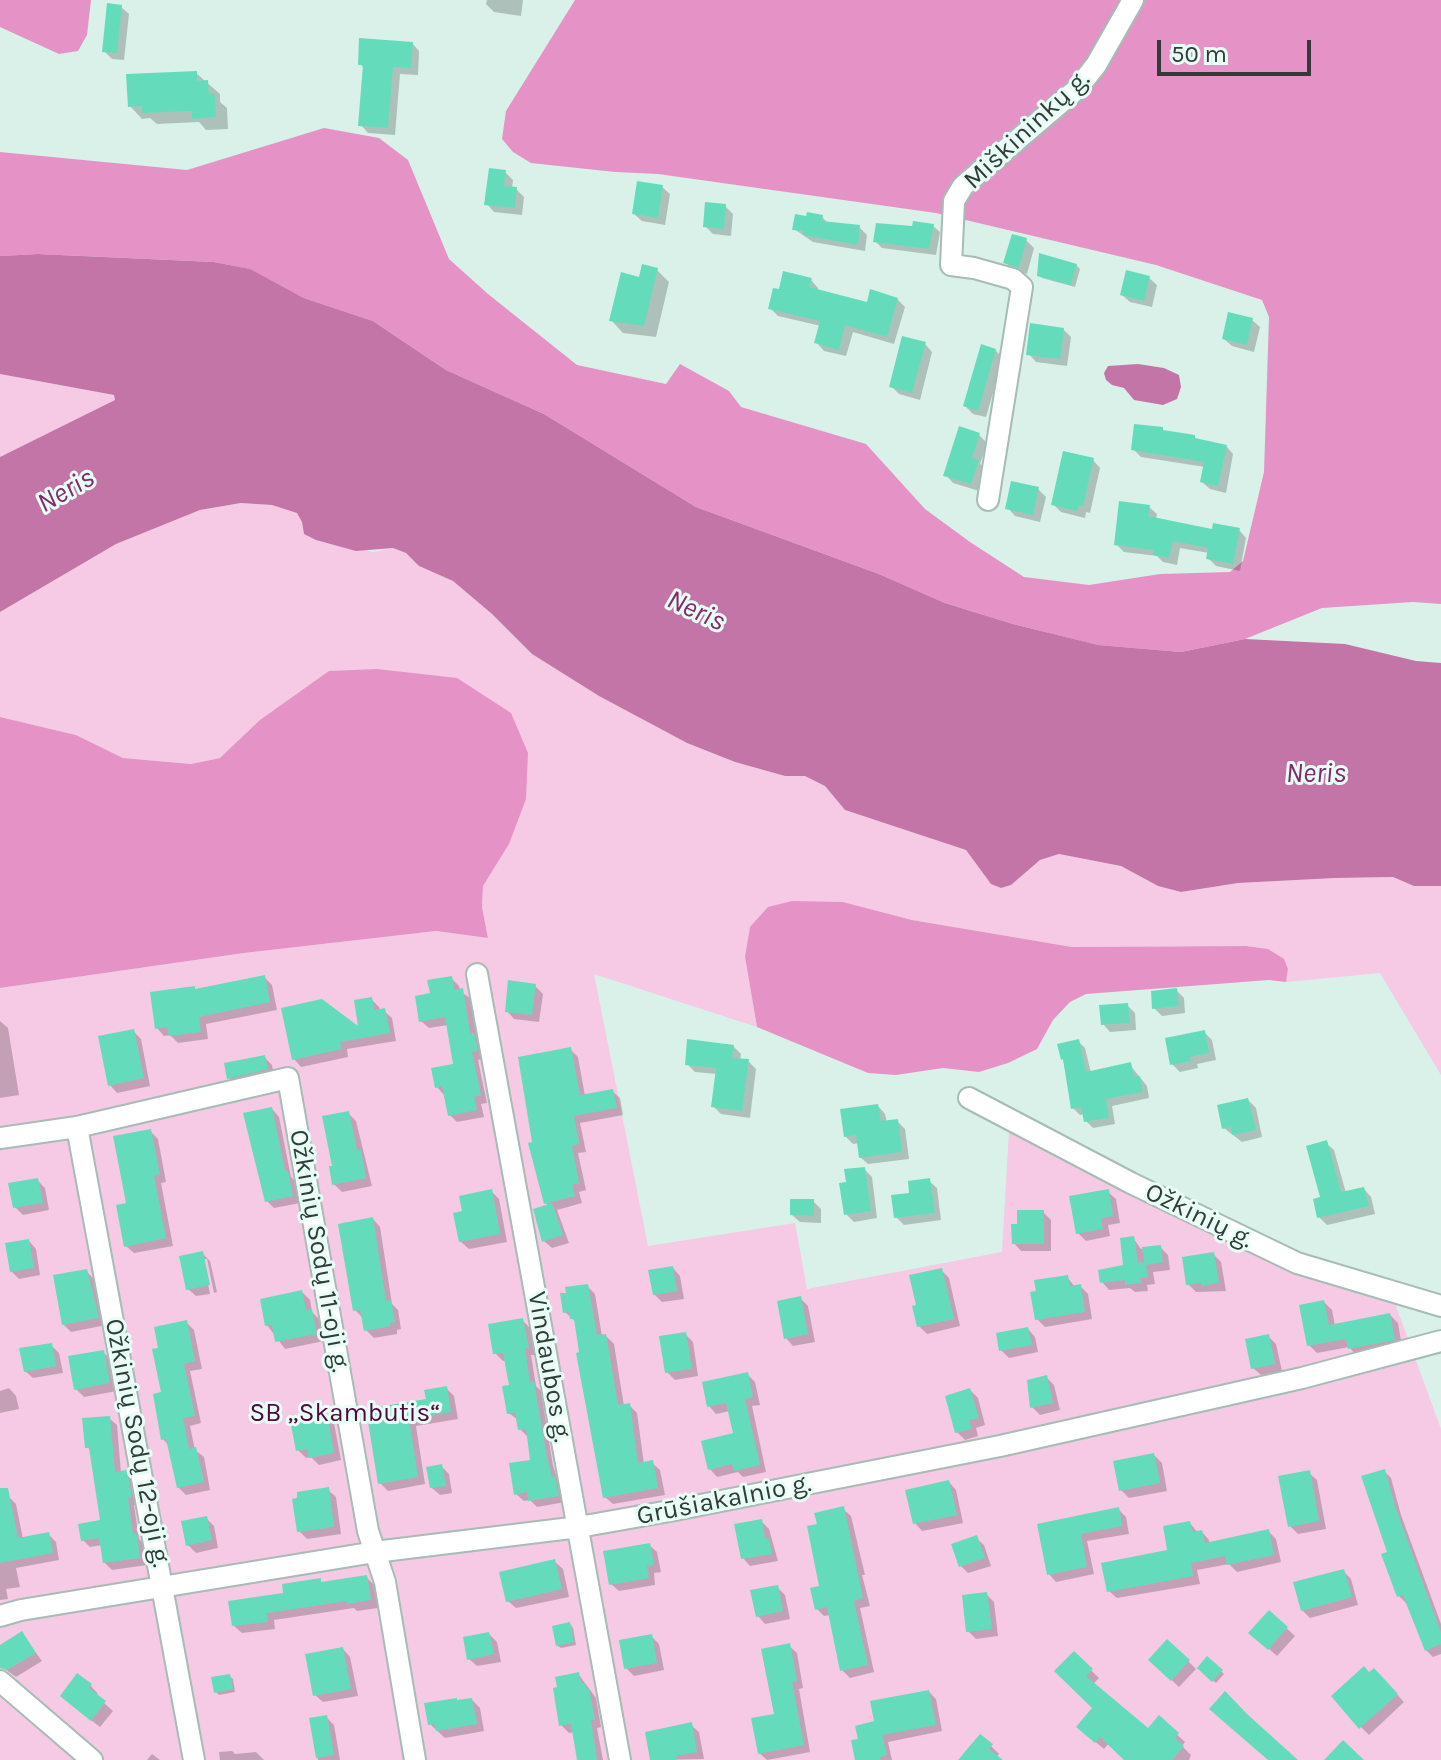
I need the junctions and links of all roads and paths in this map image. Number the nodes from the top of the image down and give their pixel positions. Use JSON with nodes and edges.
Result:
{"nodes":[{"id":1,"x":1133,"y":0,"type":"edge"},
{"id":2,"x":988,"y":500,"type":"dead end"},
{"id":3,"x":477,"y":974,"type":"dead end"},
{"id":4,"x":969,"y":1098,"type":"dead end"},
{"id":5,"x":77,"y":1127,"type":"junction"},
{"id":6,"x":0,"y":1138,"type":"edge"},
{"id":7,"x":1441,"y":1306,"type":"edge"},
{"id":8,"x":1441,"y":1341,"type":"edge"},
{"id":9,"x":579,"y":1527,"type":"junction"},
{"id":10,"x":375,"y":1552,"type":"junction"},
{"id":11,"x":164,"y":1588,"type":"junction"},
{"id":12,"x":0,"y":1616,"type":"edge"},
{"id":13,"x":0,"y":1681,"type":"edge"},
{"id":14,"x":92,"y":1760,"type":"edge"},
{"id":15,"x":194,"y":1760,"type":"edge"},
{"id":16,"x":415,"y":1760,"type":"edge"},
{"id":17,"x":620,"y":1760,"type":"edge"}],
"edges":[{"from":1,"to":2,"type":"street","name":"Miškininkų g."},
{"from":3,"to":9,"type":"street","name":"Vindaubos g."},
{"from":4,"to":7,"type":"street","name":"Ožkinių g."},
{"from":5,"to":6,"type":"street","name":"Ožkinių Sodų 11-oji g."},
{"from":5,"to":10,"type":"street","name":"Ožkinių Sodų 11-oji g."},
{"from":5,"to":11,"type":"street","name":"Ožkinių Sodų 12-oji g."},
{"from":8,"to":9,"type":"street","name":"Grūšiakalnio g."},
{"from":9,"to":10,"type":"street","name":"Grūšiakalnio g."},
{"from":9,"to":17,"type":"street","name":"Vindaubos g."},
{"from":10,"to":11,"type":"street","name":"Grūšiakalnio g."},
{"from":10,"to":16,"type":"street","name":"Ožkinių Sodų 11-oji g."},
{"from":11,"to":12,"type":"street","name":"Grūšiakalnio g."},
{"from":11,"to":15,"type":"street","name":"Ožkinių Sodų 12-oji g."},
{"from":13,"to":14,"type":"street"}]}
